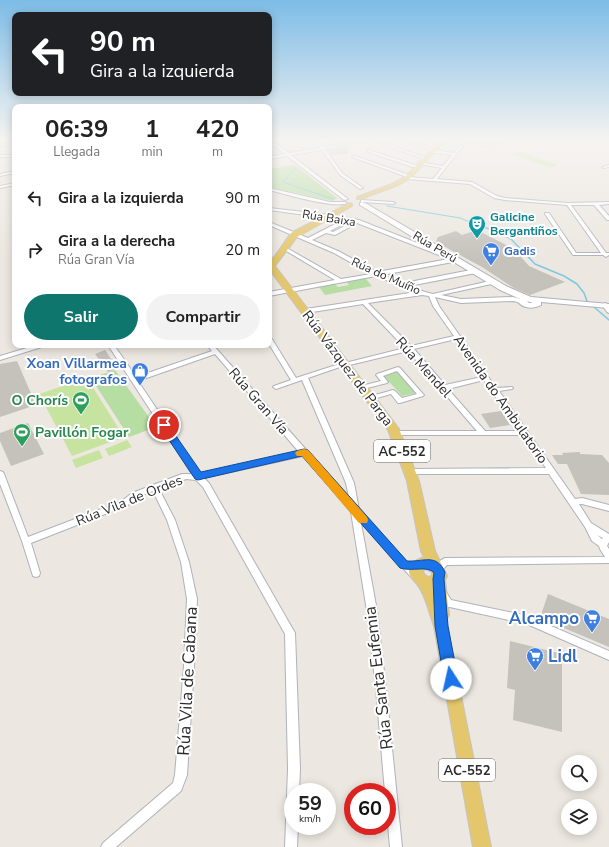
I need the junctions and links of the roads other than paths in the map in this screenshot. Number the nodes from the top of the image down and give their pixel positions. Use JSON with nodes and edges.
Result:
{"nodes":[{"id":1,"x":319,"y":181,"type":"edge"},
{"id":2,"x":350,"y":181,"type":"edge"},
{"id":3,"x":400,"y":181,"type":"edge"},
{"id":4,"x":440,"y":181,"type":"edge"},
{"id":5,"x":12,"y":185,"type":"edge"},
{"id":6,"x":2,"y":188,"type":"edge"},
{"id":7,"x":361,"y":188,"type":"dead end"},
{"id":8,"x":272,"y":190,"type":"edge"},
{"id":9,"x":361,"y":201,"type":"junction"},
{"id":10,"x":393,"y":203,"type":"dead end"},
{"id":11,"x":609,"y":203,"type":"edge"},
{"id":12,"x":346,"y":204,"type":"junction"},
{"id":13,"x":568,"y":204,"type":"junction"},
{"id":14,"x":596,"y":204,"type":"junction"},
{"id":15,"x":272,"y":209,"type":"edge"},
{"id":16,"x":547,"y":214,"type":"dead end"},
{"id":17,"x":330,"y":216,"type":"junction"},
{"id":18,"x":348,"y":219,"type":"junction"},
{"id":19,"x":609,"y":219,"type":"edge"},
{"id":20,"x":357,"y":221,"type":"junction"},
{"id":21,"x":272,"y":224,"type":"edge"},
{"id":22,"x":326,"y":231,"type":"junction"},
{"id":23,"x":296,"y":234,"type":"junction"},
{"id":24,"x":309,"y":240,"type":"junction"},
{"id":25,"x":434,"y":247,"type":"junction"},
{"id":26,"x":285,"y":248,"type":"junction"},
{"id":27,"x":427,"y":249,"type":"junction"},
{"id":28,"x":608,"y":256,"type":"edge"},
{"id":29,"x":455,"y":259,"type":"junction"},
{"id":30,"x":272,"y":266,"type":"edge"},
{"id":31,"x":476,"y":272,"type":"junction"},
{"id":32,"x":376,"y":274,"type":"junction"},
{"id":33,"x":340,"y":281,"type":"junction"},
{"id":34,"x":494,"y":282,"type":"junction"},
{"id":35,"x":404,"y":286,"type":"junction"},
{"id":36,"x":289,"y":290,"type":"junction"},
{"id":37,"x":272,"y":293,"type":"edge"},
{"id":38,"x":423,"y":293,"type":"junction"},
{"id":39,"x":432,"y":296,"type":"junction"},
{"id":40,"x":511,"y":296,"type":"junction"},
{"id":41,"x":365,"y":303,"type":"junction"},
{"id":42,"x":608,"y":307,"type":"edge"},
{"id":43,"x":306,"y":311,"type":"junction"},
{"id":44,"x":457,"y":337,"type":"junction"},
{"id":45,"x":272,"y":344,"type":"edge"},
{"id":46,"x":32,"y":348,"type":"edge"},
{"id":47,"x":113,"y":348,"type":"edge"},
{"id":48,"x":213,"y":348,"type":"edge"},
{"id":49,"x":409,"y":348,"type":"junction"},
{"id":50,"x":216,"y":352,"type":"junction"},
{"id":51,"x":0,"y":358,"type":"edge"},
{"id":52,"x":346,"y":364,"type":"junction"},
{"id":53,"x":304,"y":377,"type":"junction"},
{"id":54,"x":485,"y":378,"type":"junction"},
{"id":55,"x":134,"y":380,"type":"junction"},
{"id":56,"x":294,"y":380,"type":"junction"},
{"id":57,"x":385,"y":382,"type":"junction"},
{"id":58,"x":276,"y":387,"type":"dead end"},
{"id":59,"x":363,"y":388,"type":"junction"},
{"id":60,"x":443,"y":388,"type":"junction"},
{"id":61,"x":510,"y":388,"type":"dead end"},
{"id":62,"x":494,"y":390,"type":"junction"},
{"id":63,"x":393,"y":392,"type":"junction"},
{"id":64,"x":370,"y":398,"type":"junction"},
{"id":65,"x":482,"y":432,"type":"junction"},
{"id":66,"x":396,"y":433,"type":"junction"},
{"id":67,"x":524,"y":433,"type":"junction"},
{"id":68,"x":304,"y":452,"type":"junction"},
{"id":69,"x":552,"y":471,"type":"junction"},
{"id":70,"x":410,"y":472,"type":"junction"},
{"id":71,"x":0,"y":474,"type":"edge"},
{"id":72,"x":198,"y":476,"type":"junction"},
{"id":73,"x":155,"y":488,"type":"junction"},
{"id":74,"x":572,"y":502,"type":"junction"},
{"id":75,"x":609,"y":508,"type":"edge"},
{"id":76,"x":354,"y":510,"type":"junction"},
{"id":77,"x":26,"y":541,"type":"junction"},
{"id":78,"x":607,"y":541,"type":"edge"},
{"id":79,"x":428,"y":551,"type":"junction"},
{"id":80,"x":609,"y":555,"type":"edge"},
{"id":81,"x":609,"y":560,"type":"edge"},
{"id":82,"x":416,"y":571,"type":"junction"},
{"id":83,"x":36,"y":573,"type":"dead end"},
{"id":84,"x":438,"y":576,"type":"junction"},
{"id":85,"x":444,"y":615,"type":"junction"},
{"id":86,"x":609,"y":656,"type":"edge"},
{"id":87,"x":107,"y":847,"type":"edge"},
{"id":88,"x":291,"y":847,"type":"edge"},
{"id":89,"x":396,"y":847,"type":"edge"},
{"id":90,"x":482,"y":847,"type":"edge"}],
"edges":[{"from":1,"to":12,"type":"street"},
{"from":2,"to":7,"type":"street"},
{"from":3,"to":9,"type":"main road"},
{"from":4,"to":13,"type":"street"},
{"from":5,"to":6,"type":"street"},
{"from":8,"to":12,"type":"street"},
{"from":9,"to":10,"type":"street"},
{"from":9,"to":12,"type":"main road"},
{"from":9,"to":25,"type":"street","name":"Rúa Perú"},
{"from":11,"to":14,"type":"street"},
{"from":12,"to":17,"type":"main road"},
{"from":13,"to":14,"type":"street"},
{"from":13,"to":28,"type":"street"},
{"from":14,"to":19,"type":"street"},
{"from":15,"to":17,"type":"street","name":"Rúa Baixa"},
{"from":16,"to":28,"type":"street"},
{"from":17,"to":18,"type":"street","name":"Rúa Baixa"},
{"from":17,"to":23,"type":"main road"},
{"from":18,"to":20,"type":"street","name":"Rúa Baixa"},
{"from":18,"to":22,"type":"street"},
{"from":20,"to":22,"type":"street"},
{"from":20,"to":27,"type":"street","name":"Rúa Baixa"},
{"from":21,"to":23,"type":"street","name":"Rúa do Muíño"},
{"from":22,"to":24,"type":"street"},
{"from":23,"to":24,"type":"street","name":"Rúa do Muíño"},
{"from":23,"to":26,"type":"main road"},
{"from":24,"to":32,"type":"street","name":"Rúa do Muíño"},
{"from":25,"to":27,"type":"street"},
{"from":25,"to":29,"type":"street","name":"Rúa Perú"},
{"from":26,"to":30,"type":"main road"},
{"from":26,"to":33,"type":"street"},
{"from":27,"to":29,"type":"street","name":"Rúa Baixa"},
{"from":29,"to":31,"type":"street","name":"Rúa Perú"},
{"from":29,"to":32,"type":"street"},
{"from":30,"to":36,"type":"main road","name":"Rúa Vázquez de Parga","number":"AC-552"},
{"from":31,"to":34,"type":"street","name":"Rúa Perú"},
{"from":31,"to":35,"type":"street"},
{"from":32,"to":33,"type":"street"},
{"from":32,"to":35,"type":"street","name":"Rúa do Muíño"},
{"from":33,"to":36,"type":"street"},
{"from":34,"to":39,"type":"street"},
{"from":34,"to":40,"type":"street","name":"Rúa Perú"},
{"from":35,"to":38,"type":"street","name":"Rúa do Muíño"},
{"from":36,"to":37,"type":"street"},
{"from":36,"to":43,"type":"main road","name":"Rúa Vázquez de Parga","number":"AC-552"},
{"from":38,"to":39,"type":"street","name":"Rúa do Muíño"},
{"from":38,"to":41,"type":"street"},
{"from":39,"to":40,"type":"street","name":"Rúa do Muíño"},
{"from":39,"to":44,"type":"street","name":"Avenida do Ambulatorio"},
{"from":40,"to":42,"type":"street","name":"Rúa Perú"},
{"from":41,"to":43,"type":"street"},
{"from":41,"to":49,"type":"street","name":"Rúa Mendel"},
{"from":43,"to":52,"type":"main road","name":"Rúa Vázquez de Parga","number":"AC-552"},
{"from":44,"to":49,"type":"street"},
{"from":44,"to":54,"type":"street","name":"Avenida do Ambulatorio"},
{"from":45,"to":56,"type":"street"},
{"from":46,"to":51,"type":"street"},
{"from":47,"to":55,"type":"street"},
{"from":48,"to":50,"type":"street","name":"Rúa Gran Vía"},
{"from":49,"to":52,"type":"street"},
{"from":49,"to":60,"type":"street","name":"Rúa Mendel"},
{"from":50,"to":55,"type":"street"},
{"from":50,"to":68,"type":"street","name":"Rúa Gran Vía"},
{"from":52,"to":53,"type":"street"},
{"from":52,"to":59,"type":"main road","name":"Rúa Vázquez de Parga","number":"AC-552"},
{"from":53,"to":56,"type":"street"},
{"from":53,"to":76,"type":"street","name":"Rúa Santa Eufemia"},
{"from":54,"to":60,"type":"street"},
{"from":54,"to":62,"type":"street","name":"Avenida do Ambulatorio"},
{"from":55,"to":72,"type":"street"},
{"from":56,"to":58,"type":"street"},
{"from":57,"to":59,"type":"street"},
{"from":57,"to":63,"type":"street"},
{"from":57,"to":63,"type":"street"},
{"from":59,"to":64,"type":"main road","name":"Rúa Vázquez de Parga","number":"AC-552"},
{"from":60,"to":65,"type":"street","name":"Rúa Mendel"},
{"from":61,"to":62,"type":"street"},
{"from":62,"to":67,"type":"street","name":"Avenida do Ambulatorio"},
{"from":63,"to":64,"type":"street"},
{"from":64,"to":66,"type":"main road","name":"Rúa Vázquez de Parga","number":"AC-552"},
{"from":65,"to":66,"type":"street"},
{"from":65,"to":67,"type":"street"},
{"from":66,"to":70,"type":"main road","name":"Rúa Vázquez de Parga","number":"AC-552"},
{"from":67,"to":69,"type":"street","name":"Avenida do Ambulatorio"},
{"from":68,"to":72,"type":"street","name":"Rúa Vila de Ordes"},
{"from":68,"to":76,"type":"street","name":"Rúa Gran Vía"},
{"from":69,"to":70,"type":"street"},
{"from":69,"to":74,"type":"street","name":"Avenida do Ambulatorio"},
{"from":70,"to":79,"type":"main road","name":"Rúa Vázquez de Parga","number":"AC-552"},
{"from":71,"to":77,"type":"street"},
{"from":72,"to":73,"type":"street","name":"Rúa Vila de Ordes"},
{"from":72,"to":88,"type":"street"},
{"from":73,"to":77,"type":"street","name":"Rúa Vila de Ordes"},
{"from":73,"to":87,"type":"street","name":"Rúa Vila de Cabana"},
{"from":74,"to":75,"type":"street"},
{"from":74,"to":78,"type":"street","name":"Avenida do Ambulatorio"},
{"from":76,"to":82,"type":"street","name":"Rúa Gran Vía"},
{"from":76,"to":89,"type":"street","name":"Rúa Santa Eufemia"},
{"from":77,"to":83,"type":"street"},
{"from":78,"to":80,"type":"street","name":"Avenida do Ambulatorio"},
{"from":79,"to":82,"type":"main road"},
{"from":79,"to":84,"type":"main road","name":"Rúa Vázquez de Parga","number":"AC-552"},
{"from":81,"to":84,"type":"street"},
{"from":82,"to":84,"type":"main road"},
{"from":82,"to":84,"type":"main road"},
{"from":82,"to":85,"type":"main road","number":"AC-552"},
{"from":84,"to":85,"type":"main road","number":"AC-552"},
{"from":85,"to":86,"type":"street"},
{"from":85,"to":90,"type":"main road","number":"AC-552"}]}
